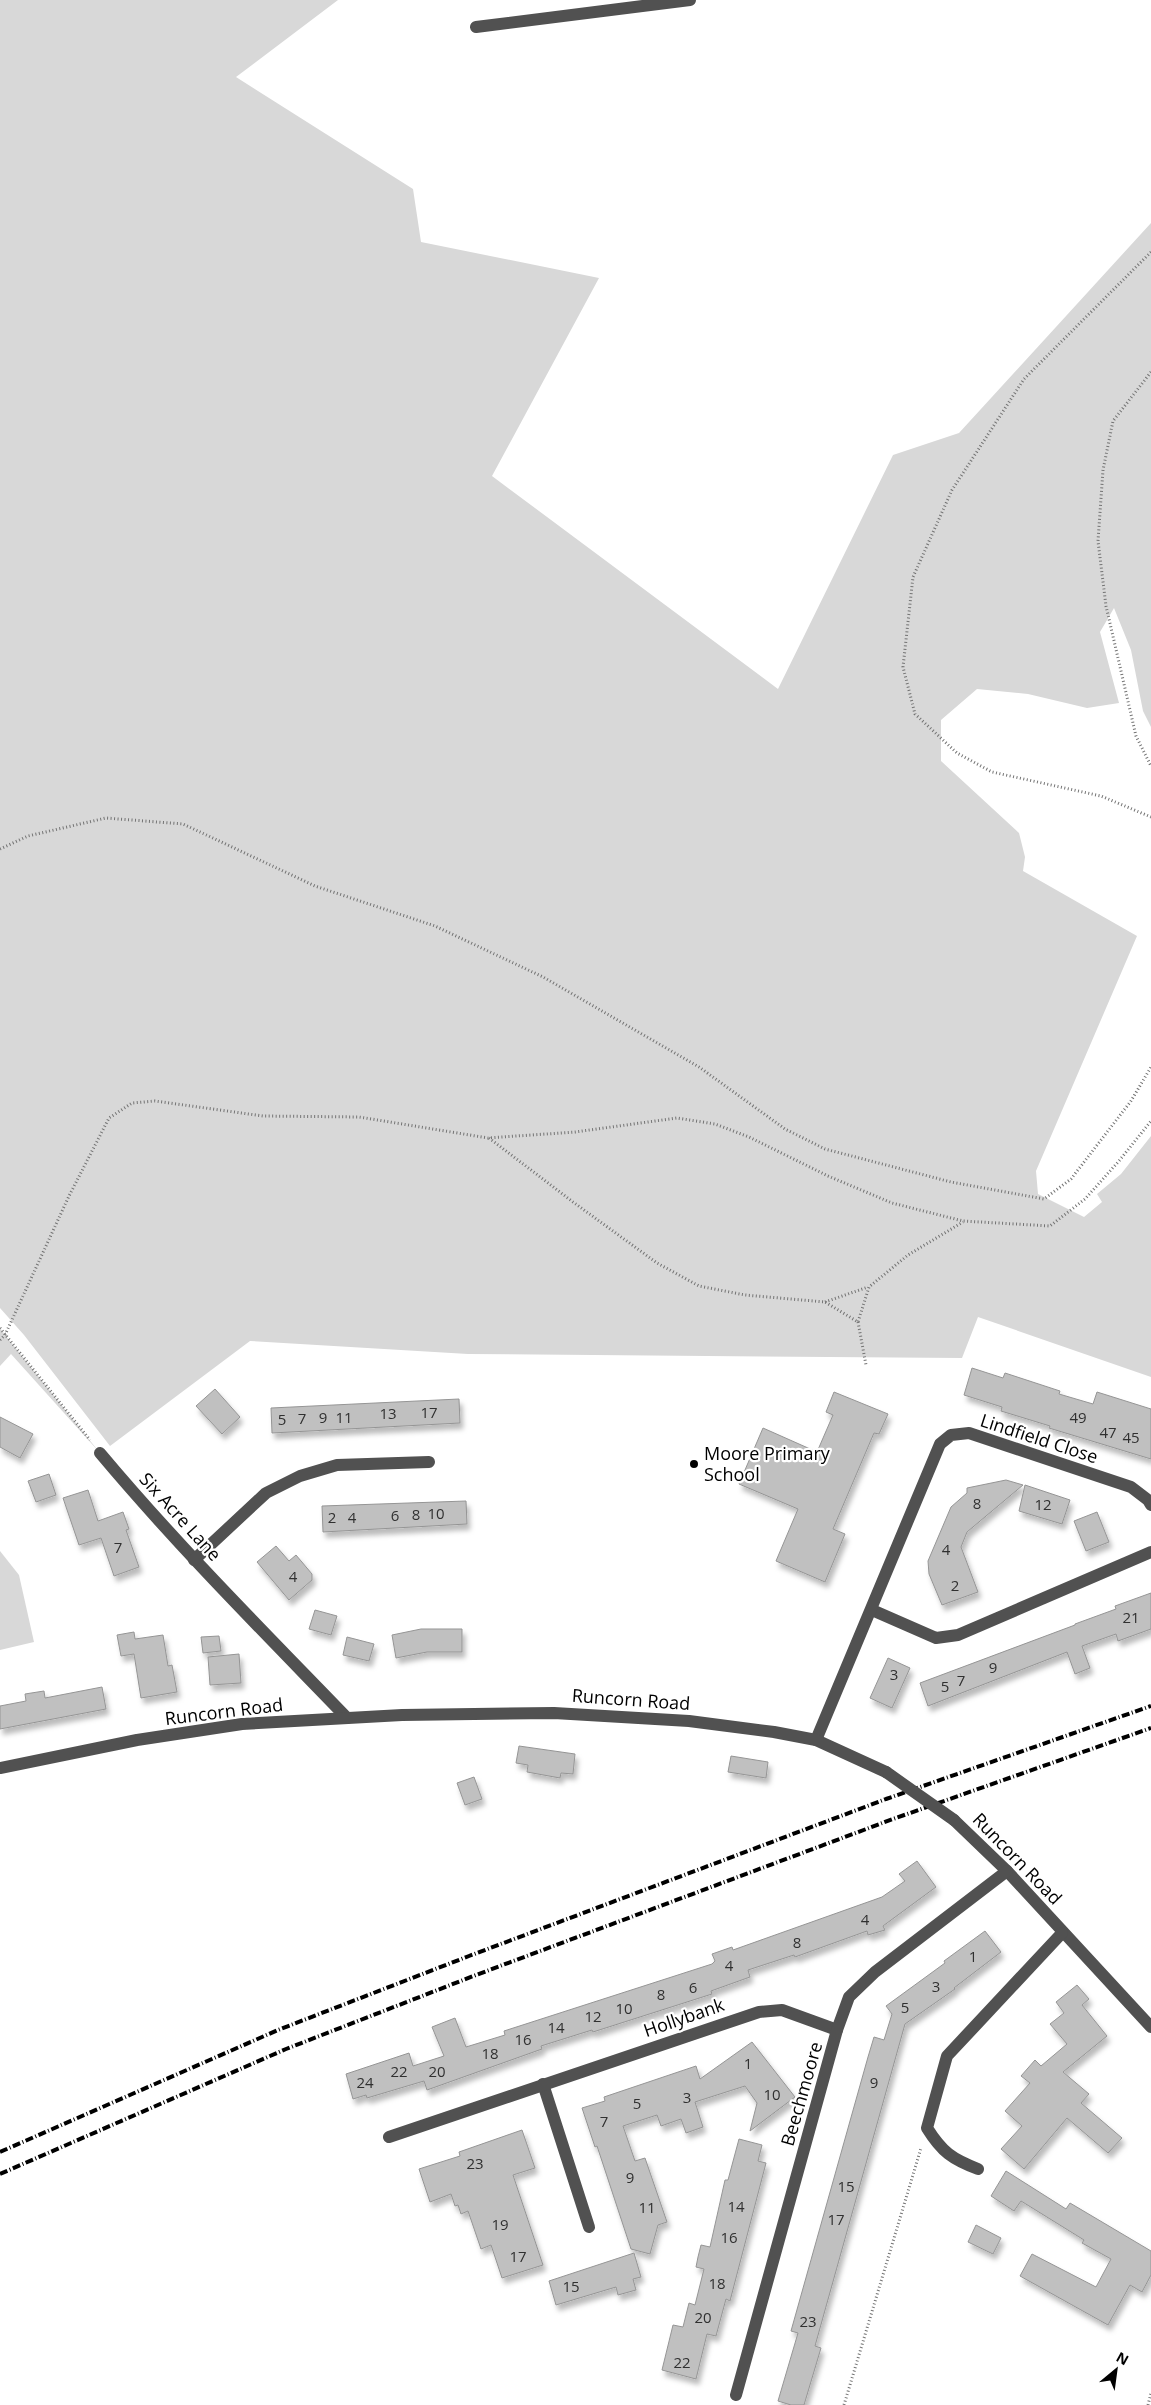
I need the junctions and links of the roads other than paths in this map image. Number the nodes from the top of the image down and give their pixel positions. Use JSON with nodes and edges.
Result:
{"nodes":[{"id":1,"x":690,"y":0,"type":"edge"},
{"id":2,"x":476,"y":27,"type":"dead end"},
{"id":3,"x":100,"y":1453,"type":"road end"},
{"id":4,"x":430,"y":1462,"type":"dead end"},
{"id":5,"x":1151,"y":1505,"type":"edge"},
{"id":6,"x":1151,"y":1552,"type":"edge"},
{"id":7,"x":194,"y":1560,"type":"junction"},
{"id":8,"x":872,"y":1610,"type":"junction"},
{"id":9,"x":346,"y":1718,"type":"junction"},
{"id":10,"x":816,"y":1740,"type":"junction"},
{"id":11,"x":0,"y":1768,"type":"edge"},
{"id":12,"x":1007,"y":1871,"type":"junction"},
{"id":13,"x":1062,"y":1933,"type":"junction"},
{"id":14,"x":1151,"y":2028,"type":"edge"},
{"id":15,"x":838,"y":2030,"type":"junction"},
{"id":16,"x":544,"y":2084,"type":"junction"},
{"id":17,"x":388,"y":2137,"type":"dead end"},
{"id":18,"x":978,"y":2169,"type":"dead end"},
{"id":19,"x":589,"y":2227,"type":"dead end"},
{"id":20,"x":736,"y":2395,"type":"dead end"}],
"edges":[{"from":1,"to":2,"type":"street"},
{"from":3,"to":7,"type":"street","name":"Six Acre Lane"},
{"from":4,"to":7,"type":"street"},
{"from":5,"to":8,"type":"street","name":"Lindfield Close"},
{"from":6,"to":8,"type":"street"},
{"from":7,"to":9,"type":"street","name":"Six Acre Lane"},
{"from":8,"to":10,"type":"street","name":"Lindfield Close"},
{"from":9,"to":10,"type":"street","name":"Runcorn Road"},
{"from":9,"to":11,"type":"street","name":"Runcorn Road"},
{"from":10,"to":12,"type":"street","name":"Runcorn Road","bridge":true},
{"from":12,"to":13,"type":"street","name":"Runcorn Road"},
{"from":12,"to":15,"type":"street","name":"Beechmoore"},
{"from":13,"to":14,"type":"street","name":"Runcorn Road"},
{"from":13,"to":18,"type":"street"},
{"from":15,"to":16,"type":"street","name":"Hollybank"},
{"from":15,"to":20,"type":"street","name":"Beechmoore"},
{"from":16,"to":17,"type":"street","name":"Hollybank"},
{"from":16,"to":19,"type":"street"}]}
